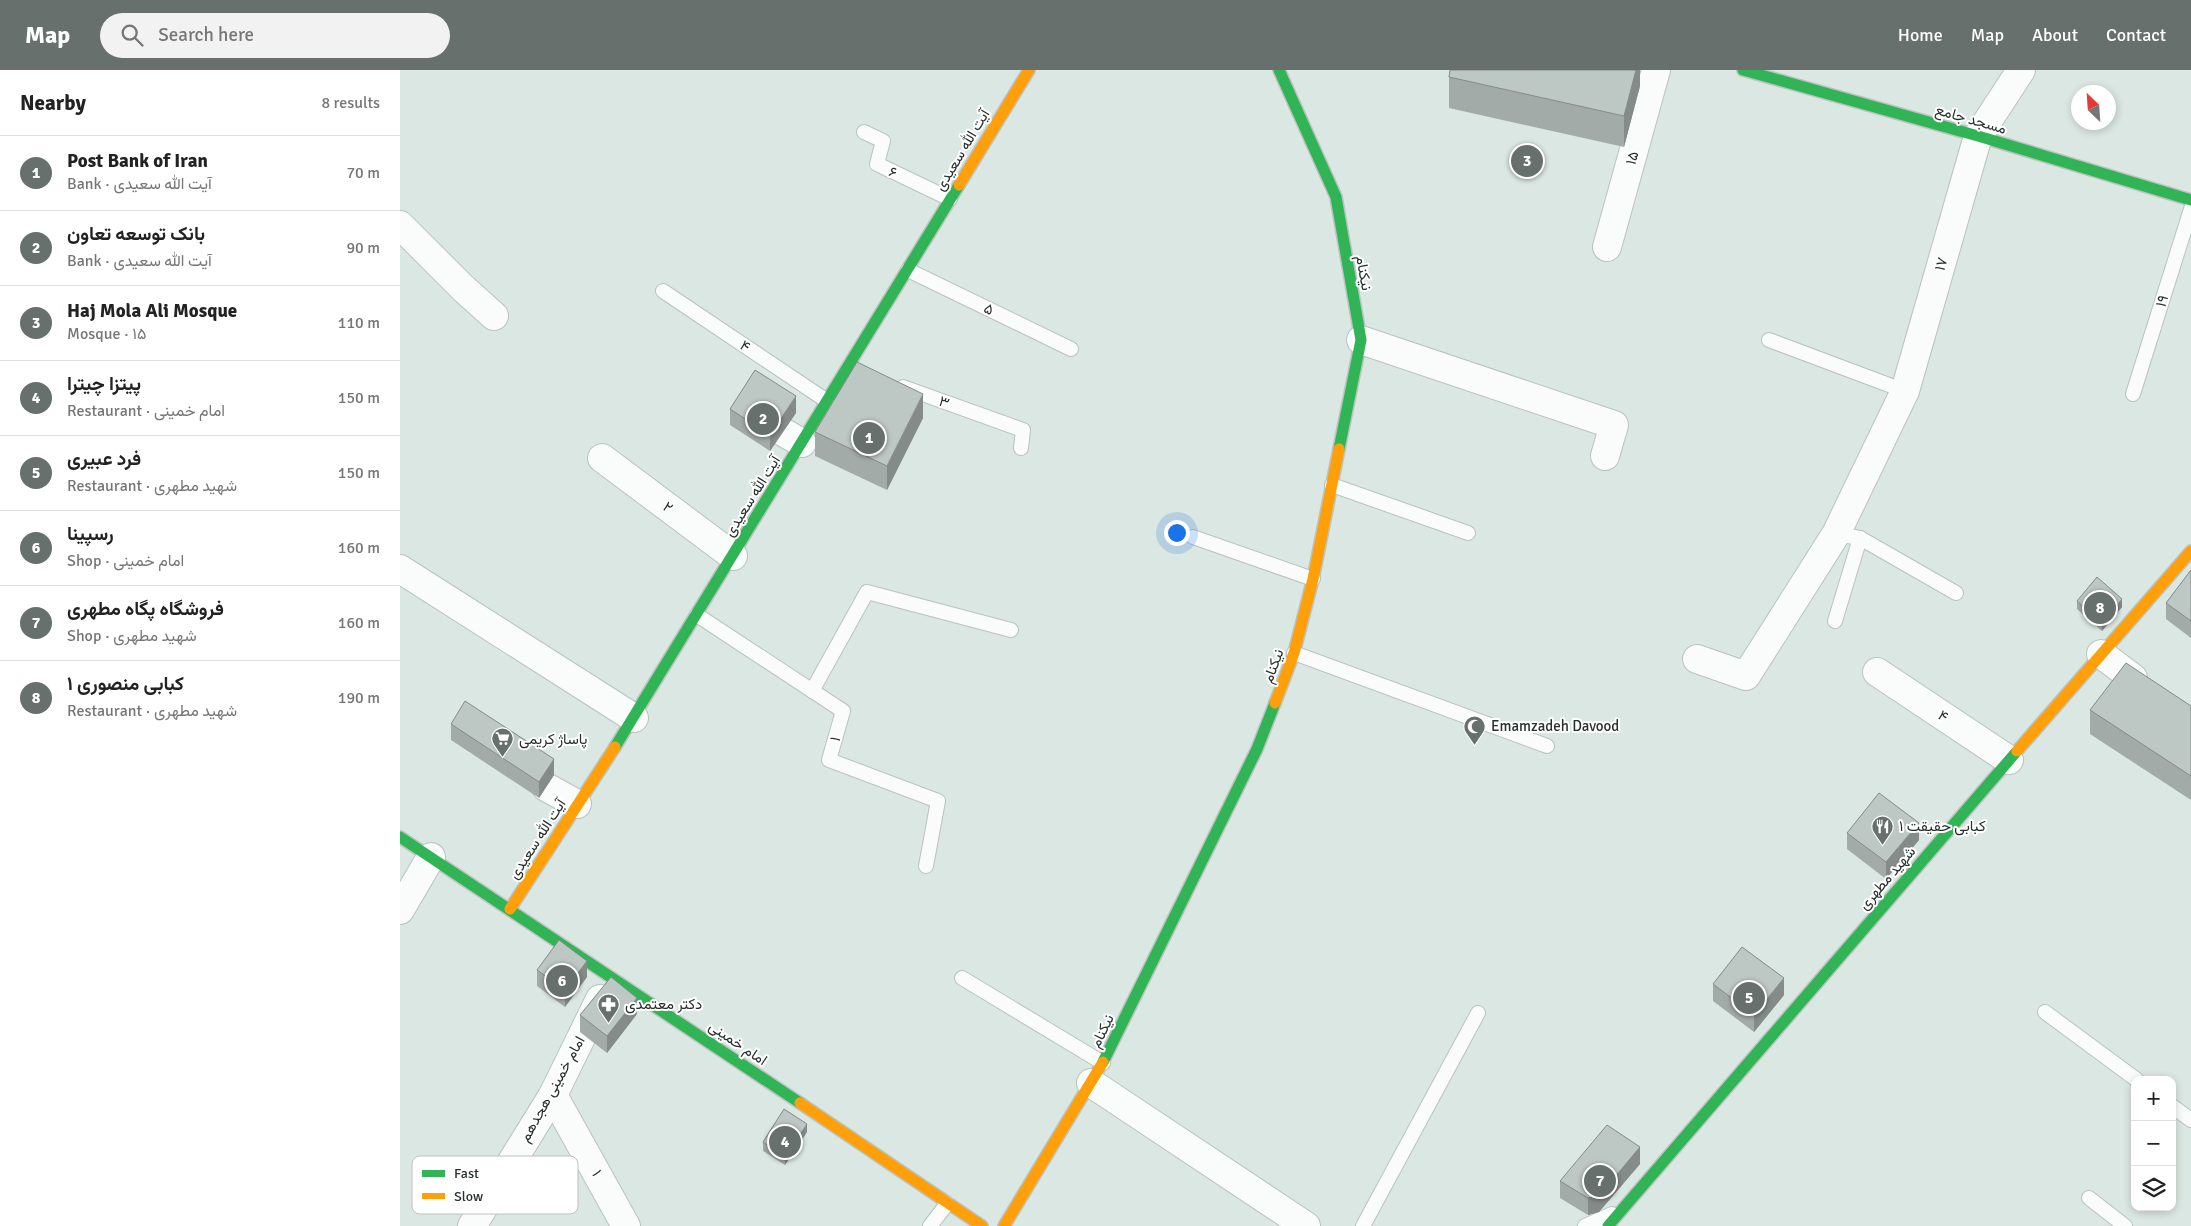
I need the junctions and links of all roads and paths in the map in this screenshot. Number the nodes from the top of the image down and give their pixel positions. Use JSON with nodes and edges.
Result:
{"nodes":[{"id":1,"x":1029,"y":70,"type":"edge"},
{"id":2,"x":1279,"y":70,"type":"edge"},
{"id":3,"x":1656,"y":70,"type":"edge"},
{"id":4,"x":1743,"y":70,"type":"edge"},
{"id":5,"x":2021,"y":70,"type":"edge"},
{"id":6,"x":864,"y":132,"type":"dead end"},
{"id":7,"x":1978,"y":136,"type":"junction"},
{"id":8,"x":950,"y":199,"type":"junction"},
{"id":9,"x":2191,"y":200,"type":"edge"},
{"id":10,"x":2191,"y":209,"type":"edge"},
{"id":11,"x":400,"y":225,"type":"edge"},
{"id":12,"x":1607,"y":246,"type":"dead end"},
{"id":13,"x":908,"y":270,"type":"junction"},
{"id":14,"x":663,"y":291,"type":"dead end"},
{"id":15,"x":494,"y":316,"type":"dead end"},
{"id":16,"x":1361,"y":340,"type":"junction"},
{"id":17,"x":1769,"y":340,"type":"dead end"},
{"id":18,"x":1071,"y":349,"type":"dead end"},
{"id":19,"x":894,"y":384,"type":"edge"},
{"id":20,"x":1905,"y":391,"type":"junction"},
{"id":21,"x":2134,"y":394,"type":"dead end"},
{"id":22,"x":828,"y":412,"type":"junction"},
{"id":23,"x":1021,"y":448,"type":"dead end"},
{"id":24,"x":1605,"y":456,"type":"dead end"},
{"id":25,"x":602,"y":458,"type":"dead end"},
{"id":26,"x":1332,"y":485,"type":"junction"},
{"id":27,"x":1468,"y":533,"type":"dead end"},
{"id":28,"x":1848,"y":536,"type":"junction"},
{"id":29,"x":1193,"y":538,"type":"dead end"},
{"id":30,"x":2191,"y":551,"type":"edge"},
{"id":31,"x":733,"y":556,"type":"junction"},
{"id":32,"x":400,"y":568,"type":"edge"},
{"id":33,"x":1313,"y":579,"type":"junction"},
{"id":34,"x":1956,"y":593,"type":"dead end"},
{"id":35,"x":697,"y":615,"type":"junction"},
{"id":36,"x":1834,"y":621,"type":"dead end"},
{"id":37,"x":1011,"y":630,"type":"dead end"},
{"id":38,"x":1294,"y":653,"type":"junction"},
{"id":39,"x":2101,"y":654,"type":"junction"},
{"id":40,"x":1697,"y":659,"type":"dead end"},
{"id":41,"x":1877,"y":672,"type":"dead end"},
{"id":42,"x":2133,"y":678,"type":"edge"},
{"id":43,"x":812,"y":691,"type":"junction"},
{"id":44,"x":634,"y":718,"type":"junction"},
{"id":45,"x":1547,"y":746,"type":"dead end"},
{"id":46,"x":2009,"y":760,"type":"junction"},
{"id":47,"x":546,"y":787,"type":"edge"},
{"id":48,"x":578,"y":804,"type":"junction"},
{"id":49,"x":400,"y":837,"type":"edge"},
{"id":50,"x":431,"y":857,"type":"junction"},
{"id":51,"x":926,"y":866,"type":"dead end"},
{"id":52,"x":510,"y":909,"type":"junction"},
{"id":53,"x":400,"y":910,"type":"edge"},
{"id":54,"x":612,"y":976,"type":"junction"},
{"id":55,"x":962,"y":978,"type":"dead end"},
{"id":56,"x":2045,"y":1012,"type":"dead end"},
{"id":57,"x":1478,"y":1013,"type":"dead end"},
{"id":58,"x":1097,"y":1073,"type":"junction"},
{"id":59,"x":2131,"y":1076,"type":"edge"},
{"id":60,"x":553,"y":1094,"type":"junction"},
{"id":61,"x":2176,"y":1109,"type":"edge"},
{"id":62,"x":2191,"y":1120,"type":"edge"},
{"id":63,"x":515,"y":1156,"type":"edge"},
{"id":64,"x":2089,"y":1198,"type":"dead end"},
{"id":65,"x":947,"y":1204,"type":"junction"},
{"id":66,"x":1622,"y":1209,"type":"junction"},
{"id":67,"x":479,"y":1214,"type":"edge"},
{"id":68,"x":472,"y":1226,"type":"edge"},
{"id":69,"x":626,"y":1226,"type":"edge"},
{"id":70,"x":930,"y":1226,"type":"edge"},
{"id":71,"x":982,"y":1226,"type":"edge"},
{"id":72,"x":1004,"y":1226,"type":"edge"},
{"id":73,"x":1306,"y":1226,"type":"edge"},
{"id":74,"x":1363,"y":1226,"type":"edge"},
{"id":75,"x":1585,"y":1226,"type":"edge"},
{"id":76,"x":1608,"y":1226,"type":"edge"},
{"id":77,"x":2126,"y":1226,"type":"edge"}],
"edges":[{"from":1,"to":8,"type":"street","name":"آیت الله سعیدی"},
{"from":2,"to":16,"type":"street","name":"نیکنام"},
{"from":3,"to":12,"type":"street","name":"۱۵"},
{"from":4,"to":7,"type":"street","name":"مسجد جامع"},
{"from":5,"to":7,"type":"street","name":"۱۷"},
{"from":6,"to":8,"type":"lane","name":"۶"},
{"from":7,"to":9,"type":"street","name":"مسجد جامع"},
{"from":7,"to":20,"type":"street","name":"۱۷"},
{"from":8,"to":13,"type":"street","name":"آیت الله سعیدی"},
{"from":10,"to":21,"type":"lane","name":"۱۹"},
{"from":11,"to":15,"type":"street"},
{"from":13,"to":18,"type":"lane","name":"۵"},
{"from":13,"to":22,"type":"street","name":"آیت الله سعیدی"},
{"from":14,"to":22,"type":"lane","name":"۴"},
{"from":16,"to":24,"type":"street"},
{"from":16,"to":26,"type":"street","name":"نیکنام"},
{"from":17,"to":20,"type":"lane"},
{"from":19,"to":23,"type":"lane","name":"۳"},
{"from":20,"to":28,"type":"street","name":"۱۷"},
{"from":22,"to":31,"type":"street","name":"آیت الله سعیدی"},
{"from":25,"to":31,"type":"street","name":"۲"},
{"from":26,"to":27,"type":"lane"},
{"from":26,"to":33,"type":"street","name":"نیکنام"},
{"from":28,"to":34,"type":"lane"},
{"from":28,"to":36,"type":"lane"},
{"from":28,"to":40,"type":"street","name":"۱۷"},
{"from":29,"to":33,"type":"lane"},
{"from":30,"to":39,"type":"street","name":"شهید مطهری"},
{"from":31,"to":35,"type":"street","name":"آیت الله سعیدی"},
{"from":32,"to":44,"type":"street"},
{"from":33,"to":38,"type":"street","name":"نیکنام"},
{"from":35,"to":43,"type":"lane","name":"۱"},
{"from":35,"to":44,"type":"street","name":"آیت الله سعیدی"},
{"from":37,"to":43,"type":"lane"},
{"from":38,"to":45,"type":"lane"},
{"from":38,"to":58,"type":"street","name":"نیکنام"},
{"from":39,"to":42,"type":"street"},
{"from":39,"to":46,"type":"street","name":"شهید مطهری"},
{"from":41,"to":46,"type":"street","name":"۴"},
{"from":43,"to":51,"type":"lane","name":"۱"},
{"from":44,"to":48,"type":"street","name":"آیت الله سعیدی"},
{"from":46,"to":66,"type":"street","name":"شهید مطهری"},
{"from":47,"to":48,"type":"street"},
{"from":48,"to":52,"type":"street","name":"آیت الله سعیدی"},
{"from":49,"to":50,"type":"street","name":"امام خمینی"},
{"from":50,"to":52,"type":"street","name":"امام خمینی"},
{"from":50,"to":53,"type":"street"},
{"from":52,"to":54,"type":"street","name":"امام خمینی"},
{"from":54,"to":60,"type":"street","name":"امام خمینی هجدهم"},
{"from":54,"to":65,"type":"street","name":"امام خمینی"},
{"from":55,"to":58,"type":"lane"},
{"from":56,"to":59,"type":"lane"},
{"from":57,"to":74,"type":"lane"},
{"from":58,"to":72,"type":"street","name":"نیکنام"},
{"from":58,"to":73,"type":"street"},
{"from":60,"to":63,"type":"street","name":"امام خمینی هجدهم"},
{"from":60,"to":69,"type":"street","name":"۱"},
{"from":61,"to":62,"type":"lane"},
{"from":64,"to":77,"type":"lane"},
{"from":65,"to":70,"type":"lane"},
{"from":65,"to":71,"type":"street","name":"امام خمینی"},
{"from":66,"to":75,"type":"lane"},
{"from":66,"to":76,"type":"street","name":"شهید مطهری"},
{"from":67,"to":68,"type":"street","name":"امام خمینی هجدهم"}]}
